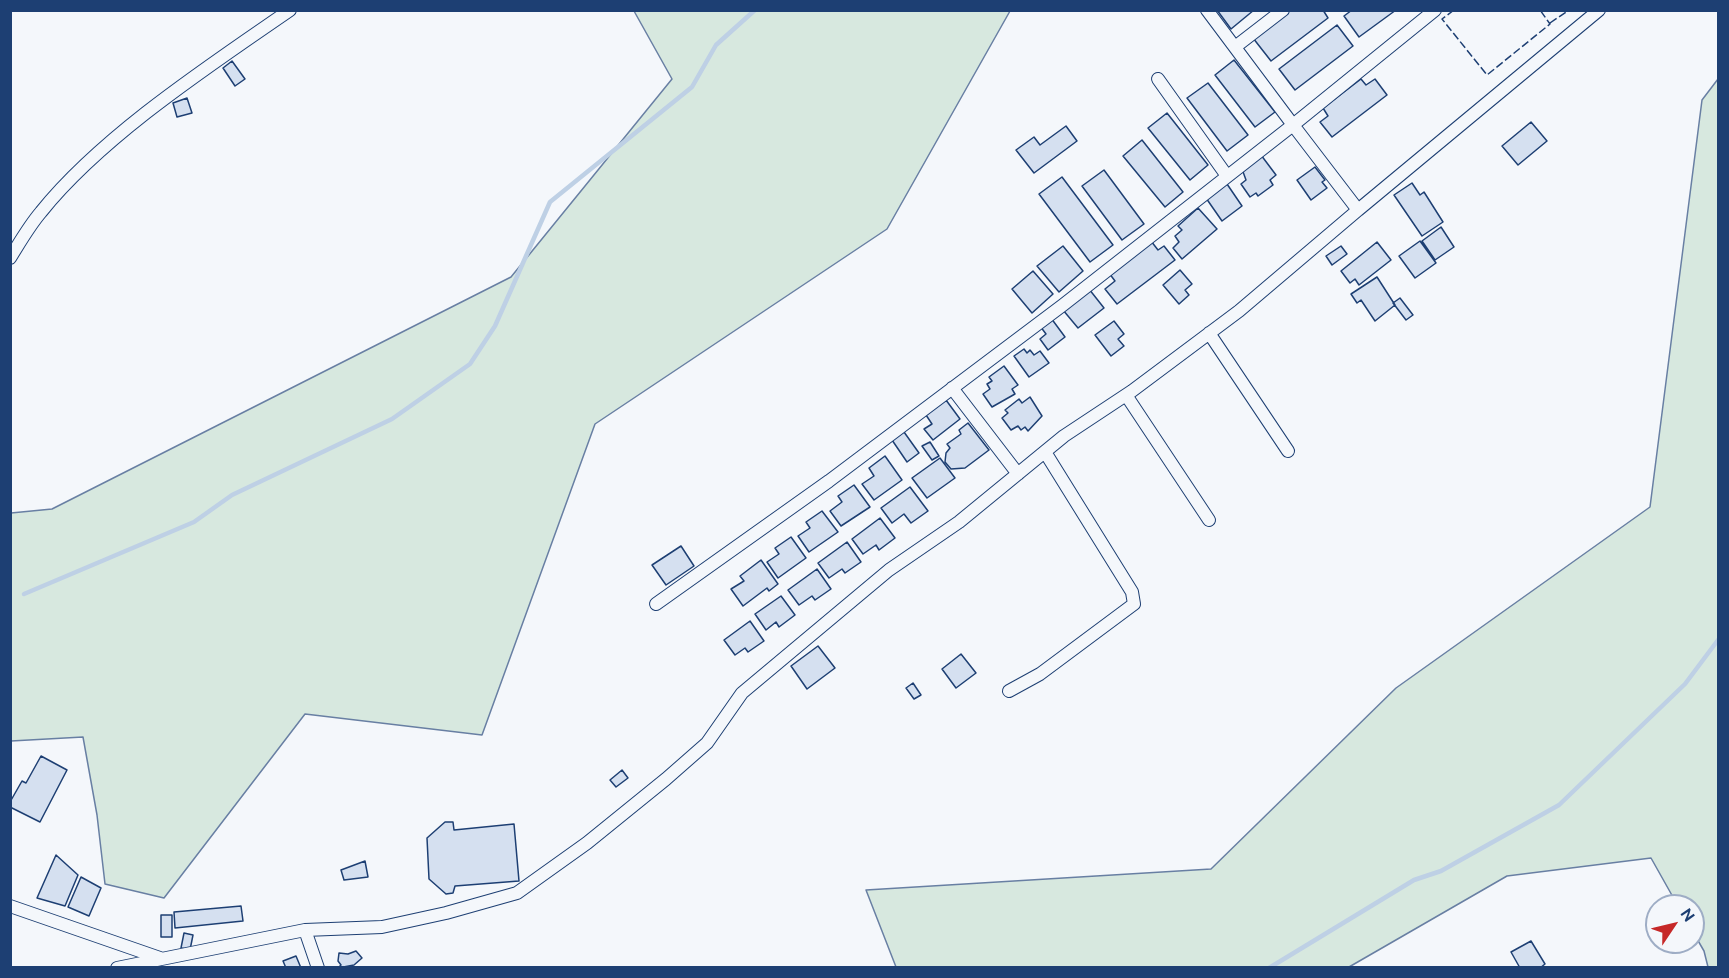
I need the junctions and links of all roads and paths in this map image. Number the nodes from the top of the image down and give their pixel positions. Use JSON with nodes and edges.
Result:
{"nodes":[{"id":1,"x":290,"y":10,"type":"edge"},
{"id":2,"x":1207,"y":10,"type":"edge"},
{"id":3,"x":1283,"y":10,"type":"edge"},
{"id":4,"x":1435,"y":10,"type":"edge"},
{"id":5,"x":1599,"y":10,"type":"edge"},
{"id":6,"x":1235,"y":47,"type":"junction"},
{"id":7,"x":1158,"y":80,"type":"dead end"},
{"id":8,"x":1293,"y":125,"type":"junction"},
{"id":9,"x":1227,"y":176,"type":"junction"},
{"id":10,"x":1358,"y":210,"type":"junction"},
{"id":11,"x":10,"y":258,"type":"edge"},
{"id":12,"x":1209,"y":333,"type":"junction"},
{"id":13,"x":952,"y":388,"type":"junction"},
{"id":14,"x":1126,"y":395,"type":"junction"},
{"id":15,"x":1288,"y":451,"type":"dead end"},
{"id":16,"x":1045,"y":452,"type":"junction"},
{"id":17,"x":1018,"y":474,"type":"junction"},
{"id":18,"x":1209,"y":520,"type":"dead end"},
{"id":19,"x":656,"y":604,"type":"dead end"},
{"id":20,"x":1009,"y":691,"type":"dead end"},
{"id":21,"x":10,"y":906,"type":"edge"},
{"id":22,"x":305,"y":930,"type":"junction"},
{"id":23,"x":167,"y":961,"type":"edge"},
{"id":24,"x":117,"y":968,"type":"edge"},
{"id":25,"x":318,"y":968,"type":"edge"}],
"edges":[{"from":1,"to":11,"type":"street"},
{"from":2,"to":6,"type":"street"},
{"from":3,"to":6,"type":"street"},
{"from":4,"to":8,"type":"street"},
{"from":5,"to":10,"type":"street"},
{"from":6,"to":8,"type":"street"},
{"from":7,"to":9,"type":"street"},
{"from":8,"to":9,"type":"street"},
{"from":8,"to":10,"type":"street"},
{"from":9,"to":13,"type":"street"},
{"from":10,"to":12,"type":"street"},
{"from":12,"to":14,"type":"street"},
{"from":12,"to":15,"type":"street"},
{"from":13,"to":17,"type":"street"},
{"from":13,"to":19,"type":"street"},
{"from":14,"to":16,"type":"street"},
{"from":14,"to":18,"type":"street"},
{"from":16,"to":17,"type":"street"},
{"from":16,"to":20,"type":"street"},
{"from":17,"to":22,"type":"street"},
{"from":21,"to":23,"type":"street"},
{"from":22,"to":23,"type":"street"},
{"from":22,"to":25,"type":"street"},
{"from":23,"to":24,"type":"street"}]}
